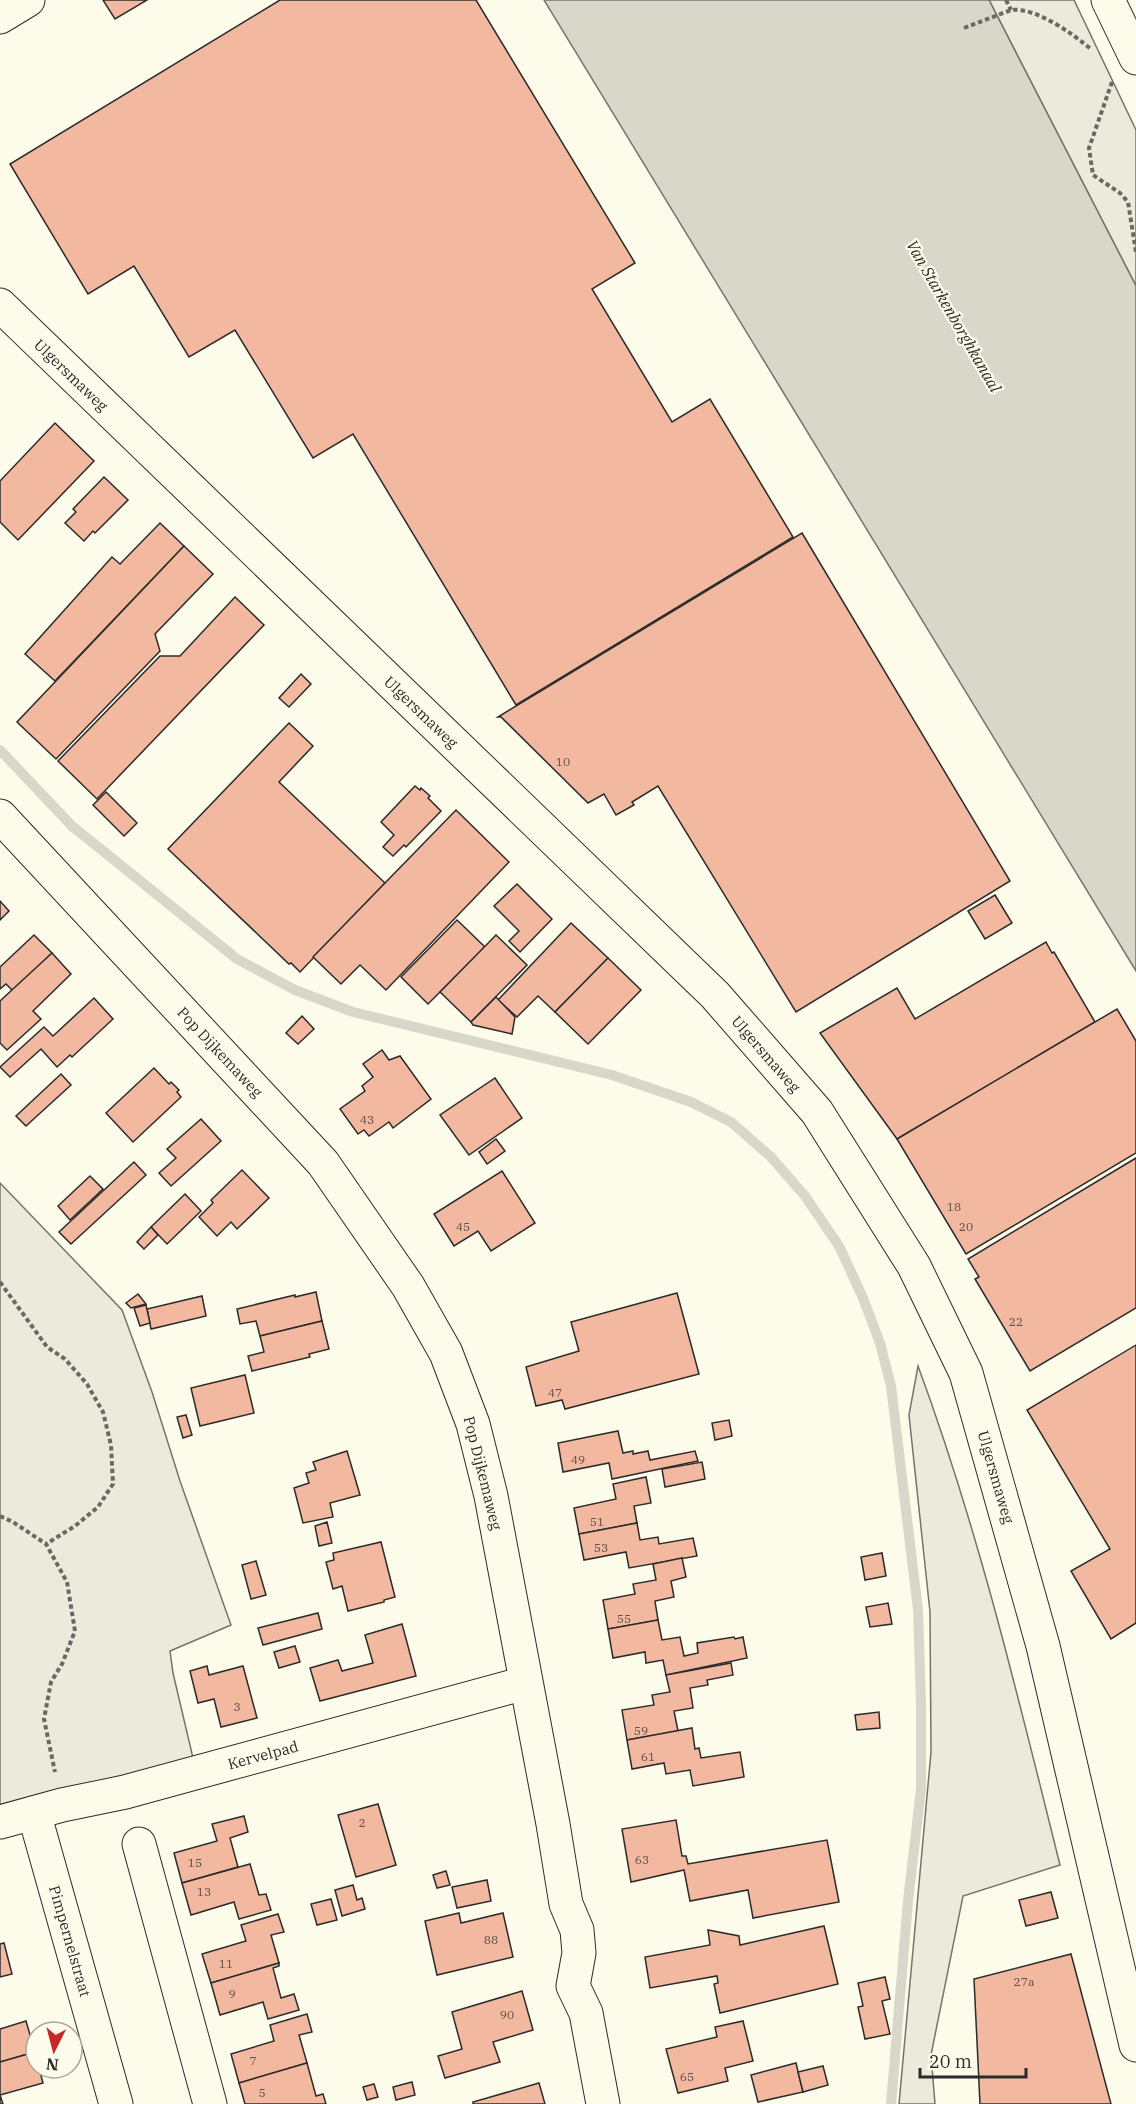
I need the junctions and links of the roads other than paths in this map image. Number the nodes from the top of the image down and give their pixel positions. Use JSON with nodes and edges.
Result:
{"nodes":[{"id":1,"x":28,"y":0,"type":"edge"},
{"id":2,"x":1108,"y":0,"type":"edge"},
{"id":3,"x":0,"y":17,"type":"edge"},
{"id":4,"x":1125,"y":67,"type":"edge"},
{"id":5,"x":0,"y":305,"type":"edge"},
{"id":6,"x":0,"y":816,"type":"edge"},
{"id":7,"x":525,"y":1683,"type":"junction"},
{"id":8,"x":48,"y":1809,"type":"junction"},
{"id":9,"x":0,"y":1822,"type":"edge"},
{"id":10,"x":139,"y":1844,"type":"dead end"},
{"id":11,"x":1136,"y":2045,"type":"edge"},
{"id":12,"x":116,"y":2104,"type":"edge"},
{"id":13,"x":210,"y":2104,"type":"edge"},
{"id":14,"x":603,"y":2104,"type":"edge"}],
"edges":[{"from":1,"to":3,"type":"street"},
{"from":2,"to":4,"type":"street"},
{"from":5,"to":11,"type":"street","name":"Ulgersmaweg"},
{"from":6,"to":7,"type":"street","name":"Pop Dijkemaweg"},
{"from":7,"to":8,"type":"street","name":"Kervelpad"},
{"from":7,"to":14,"type":"street","name":"Pop Dijkemaweg"},
{"from":8,"to":9,"type":"street","name":"Kervelpad"},
{"from":8,"to":12,"type":"street","name":"Pimpernelstraat"},
{"from":10,"to":13,"type":"street"}]}
